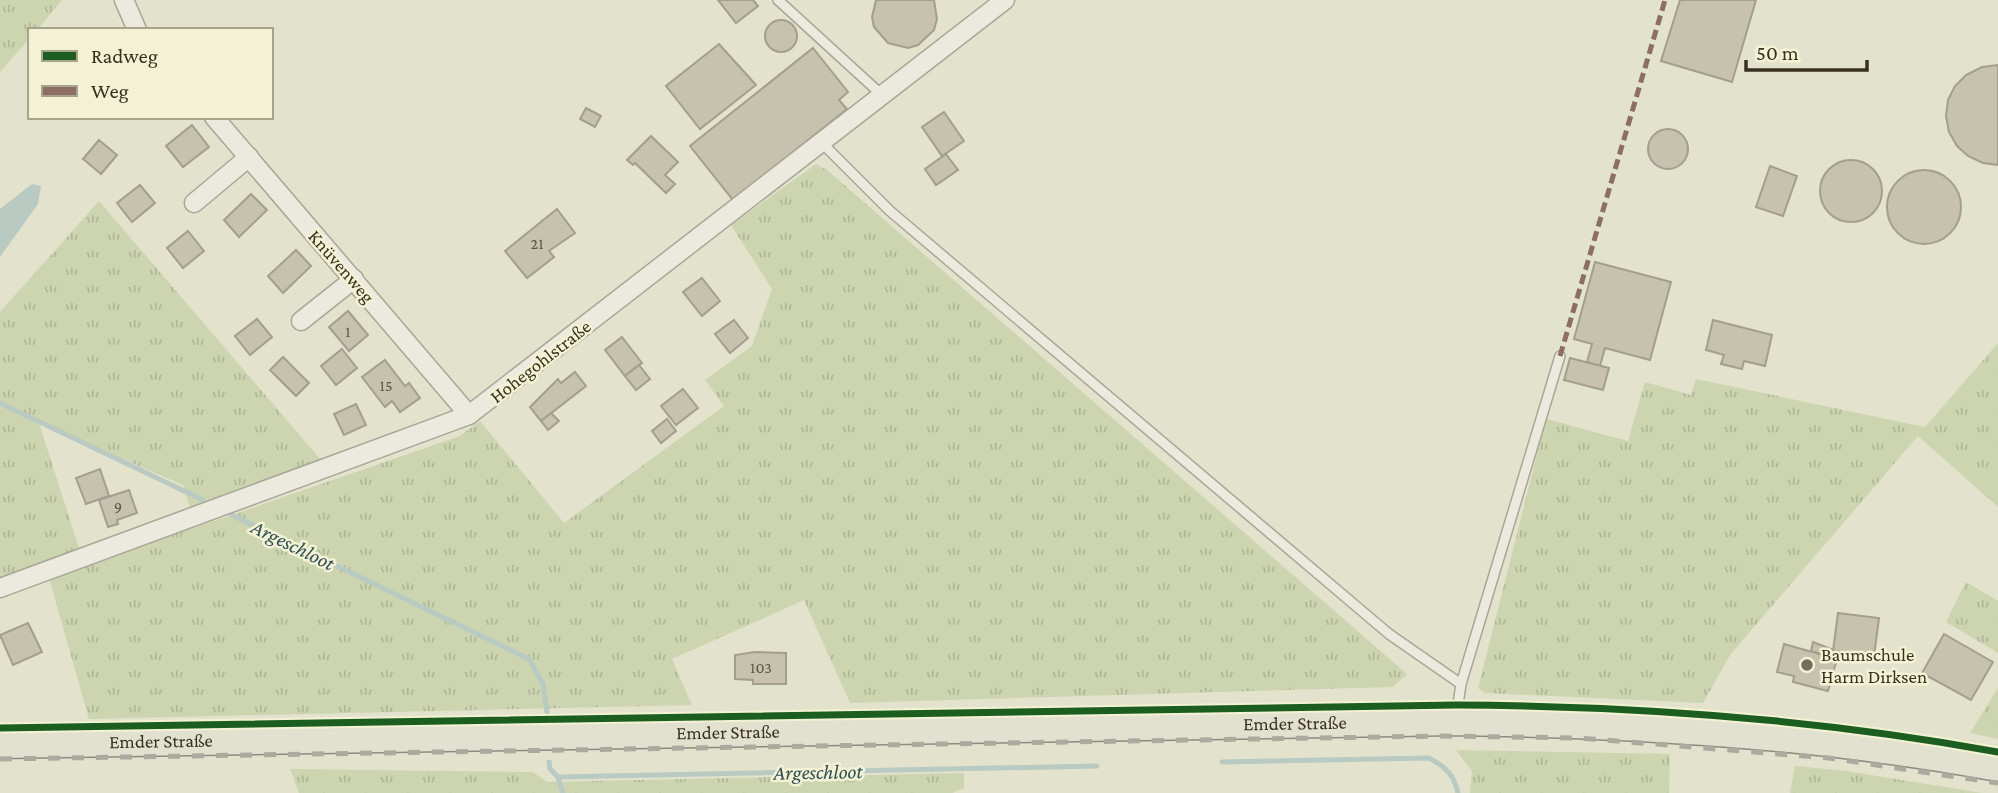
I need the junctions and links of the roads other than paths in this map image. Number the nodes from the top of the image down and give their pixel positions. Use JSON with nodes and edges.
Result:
{"nodes":[{"id":1,"x":124,"y":0,"type":"edge"},
{"id":2,"x":778,"y":0,"type":"edge"},
{"id":3,"x":1005,"y":0,"type":"edge"},
{"id":4,"x":136,"y":28,"type":"edge"},
{"id":5,"x":883,"y":96,"type":"junction"},
{"id":6,"x":216,"y":119,"type":"edge"},
{"id":7,"x":821,"y":142,"type":"junction"},
{"id":8,"x":249,"y":157,"type":"junction"},
{"id":9,"x":194,"y":203,"type":"dead end"},
{"id":10,"x":354,"y":279,"type":"junction"},
{"id":11,"x":301,"y":321,"type":"dead end"},
{"id":12,"x":1560,"y":356,"type":"dead end"},
{"id":13,"x":470,"y":415,"type":"junction"},
{"id":14,"x":0,"y":588,"type":"edge"},
{"id":15,"x":1461,"y":684,"type":"junction"},
{"id":16,"x":1457,"y":720,"type":"junction"},
{"id":17,"x":0,"y":743,"type":"edge"},
{"id":18,"x":1998,"y":766,"type":"edge"}],
"edges":[{"from":1,"to":4,"type":"street"},
{"from":2,"to":5,"type":"lane"},
{"from":3,"to":5,"type":"street","name":"Hohegohlstraße"},
{"from":5,"to":7,"type":"street","name":"Hohegohlstraße"},
{"from":6,"to":8,"type":"street","name":"Knüvenweg"},
{"from":7,"to":13,"type":"street","name":"Hohegohlstraße"},
{"from":7,"to":15,"type":"lane"},
{"from":8,"to":9,"type":"street"},
{"from":8,"to":10,"type":"street","name":"Knüvenweg"},
{"from":10,"to":11,"type":"street"},
{"from":10,"to":13,"type":"street","name":"Knüvenweg"},
{"from":12,"to":15,"type":"lane"},
{"from":13,"to":14,"type":"street","name":"Hohegohlstraße"},
{"from":15,"to":16,"type":"lane"},
{"from":16,"to":17,"type":"main road","name":"Emder Straße"},
{"from":16,"to":18,"type":"main road","name":"Emder Straße"}]}
